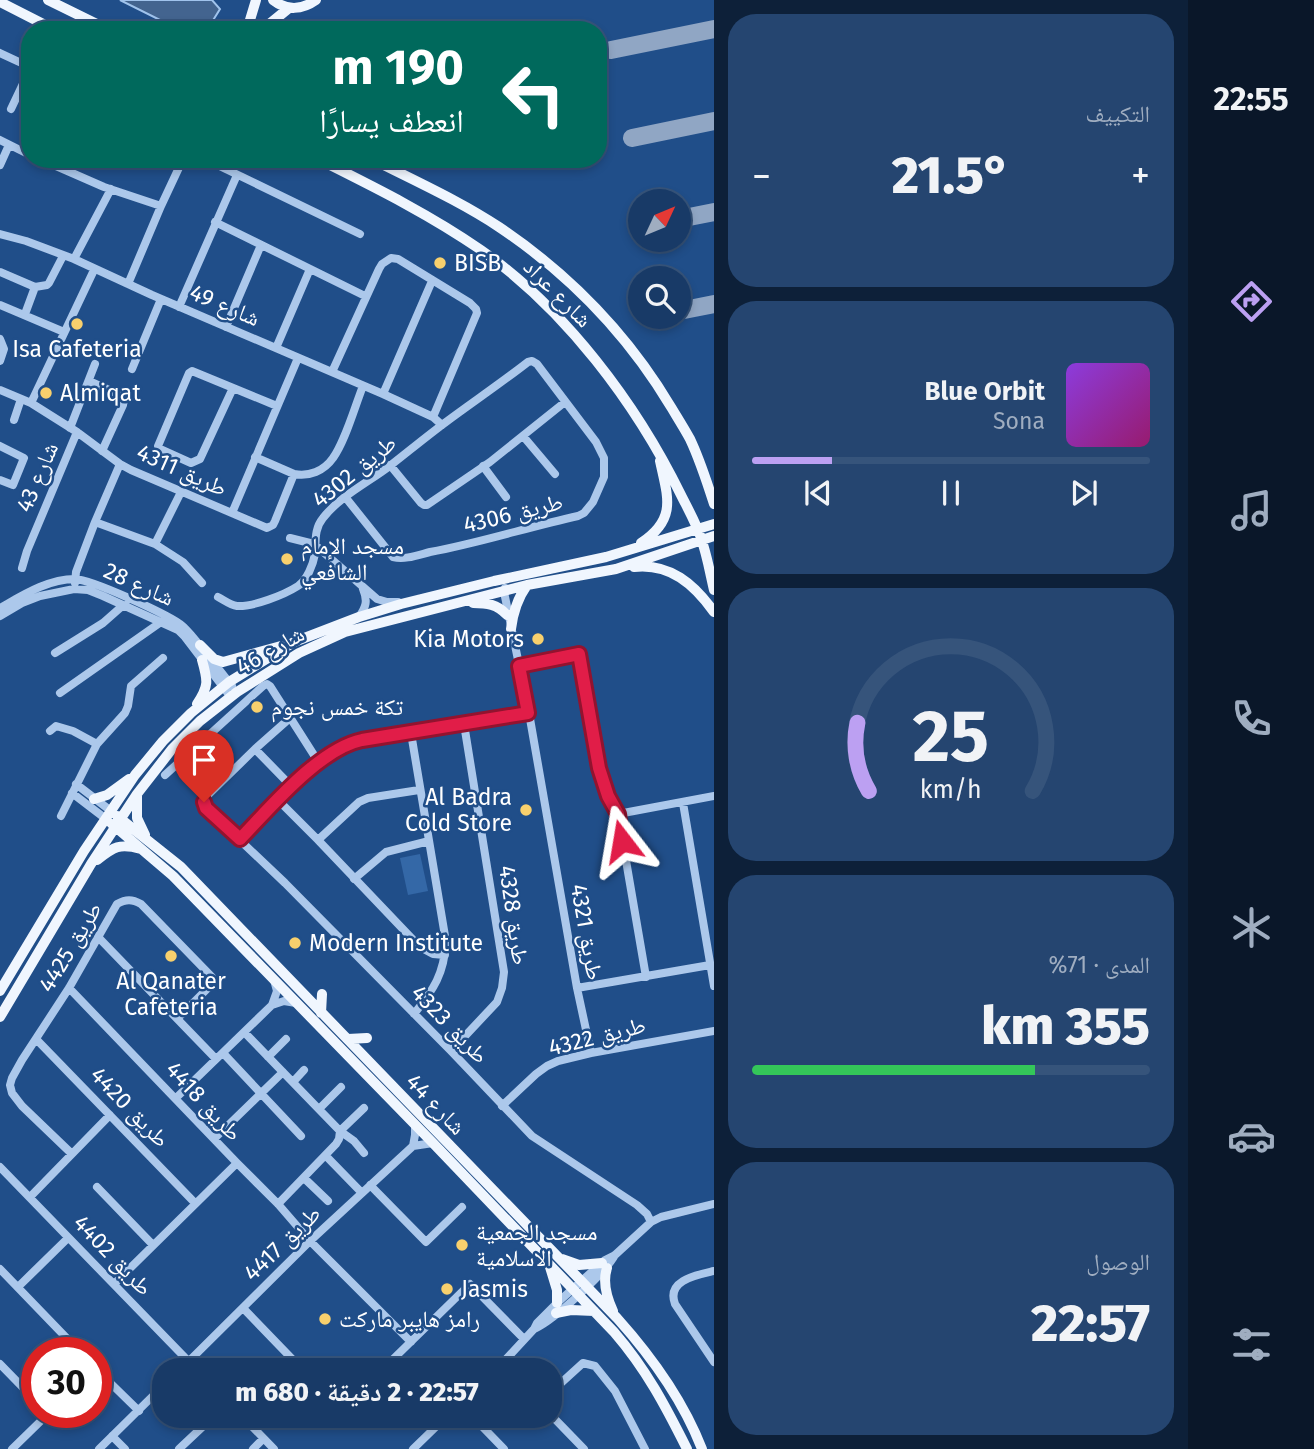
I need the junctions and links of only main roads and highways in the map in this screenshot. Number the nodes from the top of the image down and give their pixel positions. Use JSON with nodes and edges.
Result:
{"nodes":[{"id":1,"x":48,"y":0,"type":"edge"},
{"id":2,"x":256,"y":0,"type":"edge"},
{"id":3,"x":273,"y":0,"type":"edge"},
{"id":4,"x":314,"y":1,"type":"edge"},
{"id":5,"x":0,"y":2,"type":"edge"},
{"id":6,"x":289,"y":8,"type":"junction"},
{"id":7,"x":37,"y":21,"type":"edge"},
{"id":8,"x":91,"y":21,"type":"edge"},
{"id":9,"x":249,"y":21,"type":"edge"},
{"id":10,"x":273,"y":21,"type":"edge"},
{"id":11,"x":336,"y":168,"type":"edge"},
{"id":12,"x":390,"y":168,"type":"edge"},
{"id":13,"x":658,"y":450,"type":"junction"},
{"id":14,"x":711,"y":487,"type":"edge"},
{"id":15,"x":714,"y":504,"type":"edge"},
{"id":16,"x":714,"y":524,"type":"edge"},
{"id":17,"x":700,"y":534,"type":"junction"},
{"id":18,"x":714,"y":536,"type":"edge"},
{"id":19,"x":606,"y":557,"type":"junction"},
{"id":20,"x":616,"y":569,"type":"junction"},
{"id":21,"x":527,"y":585,"type":"junction"},
{"id":22,"x":714,"y":590,"type":"edge"},
{"id":23,"x":462,"y":602,"type":"junction"},
{"id":24,"x":714,"y":612,"type":"edge"},
{"id":25,"x":508,"y":615,"type":"road end"},
{"id":26,"x":511,"y":629,"type":"road end"},
{"id":27,"x":295,"y":642,"type":"junction"},
{"id":28,"x":200,"y":645,"type":"road end"},
{"id":29,"x":202,"y":660,"type":"road end"},
{"id":30,"x":191,"y":713,"type":"junction"},
{"id":31,"x":135,"y":775,"type":"junction"},
{"id":32,"x":137,"y":794,"type":"junction"},
{"id":33,"x":94,"y":799,"type":"road end"},
{"id":34,"x":108,"y":815,"type":"junction"},
{"id":35,"x":118,"y":823,"type":"junction"},
{"id":36,"x":146,"y":845,"type":"junction"},
{"id":37,"x":91,"y":864,"type":"junction"},
{"id":38,"x":0,"y":991,"type":"edge"},
{"id":39,"x":322,"y":994,"type":"dead end"},
{"id":40,"x":321,"y":1013,"type":"junction"},
{"id":41,"x":0,"y":1017,"type":"edge"},
{"id":42,"x":367,"y":1038,"type":"dead end"},
{"id":43,"x":348,"y":1040,"type":"junction"},
{"id":44,"x":558,"y":1257,"type":"junction"},
{"id":45,"x":549,"y":1264,"type":"junction"},
{"id":46,"x":594,"y":1311,"type":"junction"},
{"id":47,"x":617,"y":1318,"type":"junction"},
{"id":48,"x":687,"y":1449,"type":"edge"},
{"id":49,"x":702,"y":1449,"type":"edge"}],
"edges":[{"from":1,"to":8,"type":"main road"},
{"from":2,"to":9,"type":"main road"},
{"from":3,"to":6,"type":"main road"},
{"from":4,"to":6,"type":"main road"},
{"from":5,"to":7,"type":"main road"},
{"from":6,"to":10,"type":"main road"},
{"from":11,"to":13,"type":"main road","name":"شارع عراد"},
{"from":12,"to":14,"type":"main road","name":"شارع عراد"},
{"from":13,"to":17,"type":"main road","name":"شارع عراد"},
{"from":13,"to":19,"type":"main road"},
{"from":14,"to":15,"type":"main road","name":"شارع عراد"},
{"from":16,"to":17,"type":"main road","name":"شارع 46"},
{"from":17,"to":18,"type":"main road","name":"شارع 46"},
{"from":17,"to":19,"type":"main road","name":"شارع 46"},
{"from":17,"to":20,"type":"main road","name":"شارع 46"},
{"from":17,"to":22,"type":"main road","name":"شارع عراد"},
{"from":19,"to":27,"type":"main road","name":"شارع 46"},
{"from":20,"to":21,"type":"main road","name":"شارع 46"},
{"from":20,"to":24,"type":"main road"},
{"from":21,"to":23,"type":"main road","name":"شارع 46"},
{"from":21,"to":26,"type":"main road"},
{"from":23,"to":25,"type":"main road"},
{"from":23,"to":32,"type":"main road","name":"شارع 46"},
{"from":27,"to":28,"type":"main road"},
{"from":27,"to":30,"type":"main road","name":"شارع 46"},
{"from":29,"to":30,"type":"main road"},
{"from":30,"to":31,"type":"main road","name":"شارع 46"},
{"from":31,"to":33,"type":"main road"},
{"from":31,"to":34,"type":"main road","name":"شارع 46"},
{"from":32,"to":35,"type":"main road","name":"شارع 46"},
{"from":32,"to":36,"type":"main road"},
{"from":34,"to":35,"type":"main road","name":"شارع 44"},
{"from":34,"to":38,"type":"main road","name":"شارع 46"},
{"from":35,"to":36,"type":"main road","name":"شارع 44"},
{"from":35,"to":37,"type":"main road","name":"شارع 46"},
{"from":36,"to":37,"type":"main road"},
{"from":36,"to":40,"type":"main road","name":"شارع 44"},
{"from":36,"to":45,"type":"main road","name":"شارع 44"},
{"from":37,"to":41,"type":"main road","name":"شارع 46"},
{"from":39,"to":40,"type":"main road"},
{"from":40,"to":43,"type":"main road","name":"شارع 44"},
{"from":42,"to":43,"type":"main road"},
{"from":43,"to":44,"type":"main road","name":"شارع 44"},
{"from":44,"to":47,"type":"main road","name":"شارع 44"},
{"from":44,"to":47,"type":"main road"},
{"from":45,"to":46,"type":"main road","name":"شارع 44"},
{"from":45,"to":46,"type":"main road"},
{"from":46,"to":48,"type":"main road","name":"شارع 44"},
{"from":47,"to":49,"type":"main road","name":"شارع 44"}]}
